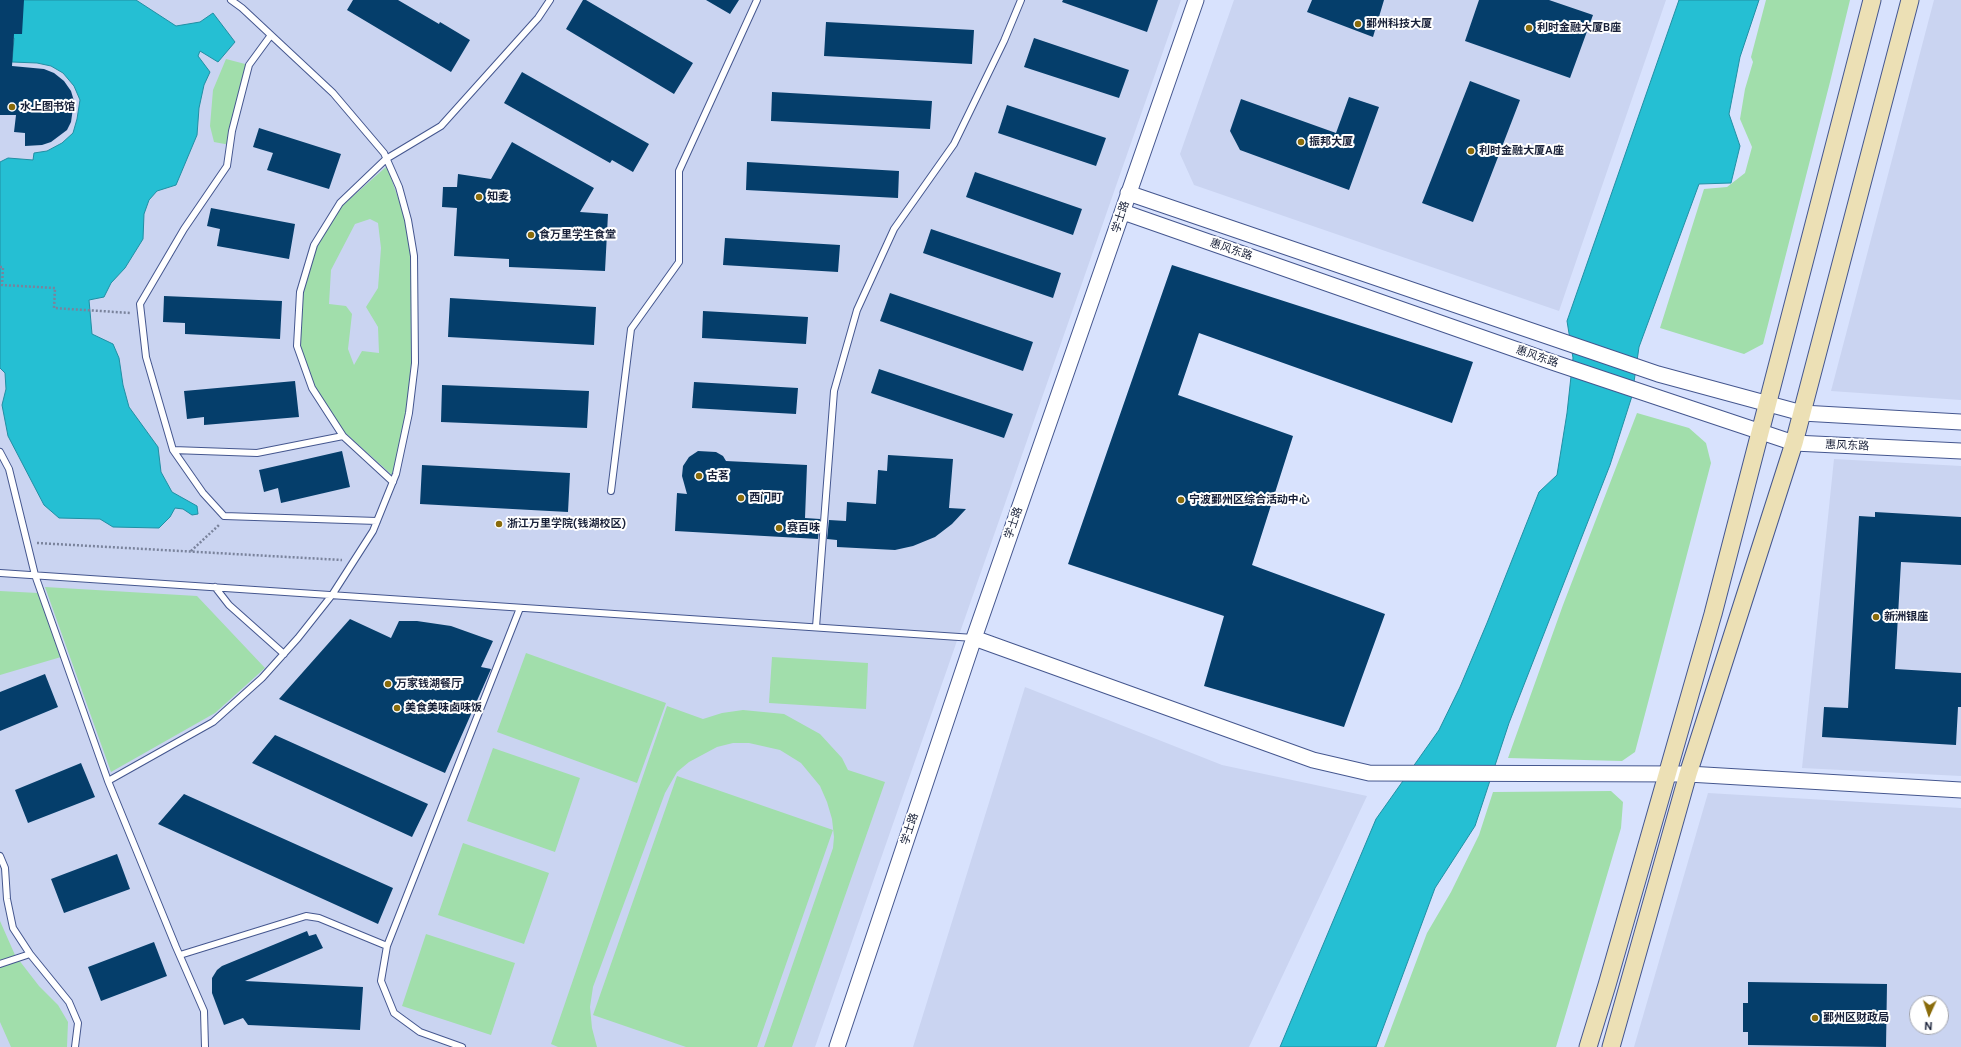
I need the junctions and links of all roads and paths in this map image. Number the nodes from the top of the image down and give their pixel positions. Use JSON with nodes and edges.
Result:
{"nodes":[{"id":1,"x":231,"y":0,"type":"edge"},
{"id":2,"x":550,"y":0,"type":"edge"},
{"id":3,"x":757,"y":0,"type":"edge"},
{"id":4,"x":1021,"y":0,"type":"edge"},
{"id":5,"x":1196,"y":0,"type":"edge"},
{"id":6,"x":1872,"y":0,"type":"edge"},
{"id":7,"x":1910,"y":0,"type":"edge"},
{"id":8,"x":271,"y":35,"type":"junction"},
{"id":9,"x":386,"y":159,"type":"junction"},
{"id":10,"x":1128,"y":193,"type":"junction"},
{"id":11,"x":1123,"y":212,"type":"junction"},
{"id":12,"x":0,"y":267,"type":"edge"},
{"id":13,"x":141,"y":314,"type":"junction"},
{"id":14,"x":1768,"y":404,"type":"junction"},
{"id":15,"x":1802,"y":413,"type":"junction"},
{"id":16,"x":1961,"y":422,"type":"edge"},
{"id":17,"x":1760,"y":432,"type":"junction"},
{"id":18,"x":343,"y":436,"type":"junction"},
{"id":19,"x":1794,"y":443,"type":"junction"},
{"id":20,"x":173,"y":450,"type":"junction"},
{"id":21,"x":1961,"y":450,"type":"edge"},
{"id":22,"x":0,"y":452,"type":"edge"},
{"id":23,"x":393,"y":482,"type":"junction"},
{"id":24,"x":611,"y":491,"type":"dead end"},
{"id":25,"x":228,"y":516,"type":"junction"},
{"id":26,"x":377,"y":521,"type":"junction"},
{"id":27,"x":27,"y":542,"type":"junction"},
{"id":28,"x":191,"y":552,"type":"junction"},
{"id":29,"x":354,"y":561,"type":"junction"},
{"id":30,"x":0,"y":573,"type":"edge"},
{"id":31,"x":35,"y":575,"type":"junction"},
{"id":32,"x":215,"y":587,"type":"junction"},
{"id":33,"x":332,"y":595,"type":"junction"},
{"id":34,"x":520,"y":608,"type":"junction"},
{"id":35,"x":816,"y":627,"type":"junction"},
{"id":36,"x":974,"y":638,"type":"junction"},
{"id":37,"x":284,"y":654,"type":"junction"},
{"id":38,"x":1667,"y":773,"type":"junction"},
{"id":39,"x":1688,"y":774,"type":"junction"},
{"id":40,"x":108,"y":781,"type":"junction"},
{"id":41,"x":1961,"y":790,"type":"edge"},
{"id":42,"x":0,"y":856,"type":"edge"},
{"id":43,"x":387,"y":946,"type":"junction"},
{"id":44,"x":30,"y":954,"type":"junction"},
{"id":45,"x":180,"y":955,"type":"junction"},
{"id":46,"x":0,"y":964,"type":"edge"},
{"id":47,"x":75,"y":1047,"type":"edge"},
{"id":48,"x":205,"y":1047,"type":"edge"},
{"id":49,"x":462,"y":1047,"type":"edge"},
{"id":50,"x":838,"y":1047,"type":"edge"},
{"id":51,"x":1588,"y":1047,"type":"edge"},
{"id":52,"x":1611,"y":1047,"type":"edge"}],
"edges":[{"from":1,"to":8,"type":"lane"},
{"from":2,"to":9,"type":"lane"},
{"from":3,"to":24,"type":"lane"},
{"from":4,"to":35,"type":"lane"},
{"from":5,"to":10,"type":"street","name":"学士路"},
{"from":6,"to":14,"type":"main road"},
{"from":7,"to":15,"type":"main road"},
{"from":8,"to":9,"type":"lane"},
{"from":8,"to":13,"type":"lane"},
{"from":9,"to":18,"type":"lane"},
{"from":9,"to":23,"type":"lane"},
{"from":10,"to":11,"type":"street","name":"学士路"},
{"from":10,"to":14,"type":"street","name":"惠风东路"},
{"from":11,"to":17,"type":"street","name":"惠风东路"},
{"from":11,"to":36,"type":"street","name":"学士路"},
{"from":12,"to":13,"type":"path"},
{"from":13,"to":20,"type":"lane"},
{"from":14,"to":15,"type":"street","name":"惠风东路"},
{"from":14,"to":17,"type":"main road"},
{"from":15,"to":16,"type":"street","name":"惠风东路"},
{"from":15,"to":19,"type":"main road"},
{"from":17,"to":19,"type":"street","name":"惠风东路"},
{"from":17,"to":38,"type":"main road"},
{"from":18,"to":20,"type":"lane"},
{"from":18,"to":23,"type":"lane"},
{"from":19,"to":21,"type":"street","name":"惠风东路"},
{"from":19,"to":39,"type":"main road"},
{"from":20,"to":25,"type":"lane"},
{"from":22,"to":27,"type":"lane"},
{"from":23,"to":26,"type":"lane"},
{"from":25,"to":26,"type":"lane"},
{"from":25,"to":28,"type":"path"},
{"from":26,"to":29,"type":"lane"},
{"from":27,"to":28,"type":"path"},
{"from":27,"to":31,"type":"lane"},
{"from":28,"to":29,"type":"path"},
{"from":29,"to":33,"type":"lane"},
{"from":30,"to":31,"type":"lane"},
{"from":31,"to":32,"type":"lane"},
{"from":31,"to":40,"type":"lane"},
{"from":32,"to":33,"type":"lane"},
{"from":32,"to":37,"type":"lane"},
{"from":33,"to":34,"type":"lane"},
{"from":33,"to":37,"type":"lane"},
{"from":34,"to":35,"type":"lane"},
{"from":34,"to":43,"type":"lane"},
{"from":35,"to":36,"type":"lane"},
{"from":36,"to":38,"type":"street"},
{"from":36,"to":50,"type":"street","name":"学士路"},
{"from":37,"to":40,"type":"lane"},
{"from":38,"to":39,"type":"street"},
{"from":38,"to":51,"type":"main road"},
{"from":39,"to":41,"type":"street"},
{"from":39,"to":52,"type":"main road"},
{"from":40,"to":45,"type":"lane"},
{"from":42,"to":44,"type":"lane"},
{"from":43,"to":45,"type":"lane"},
{"from":43,"to":49,"type":"lane"},
{"from":44,"to":46,"type":"lane"},
{"from":44,"to":47,"type":"lane"},
{"from":45,"to":48,"type":"lane"}]}
